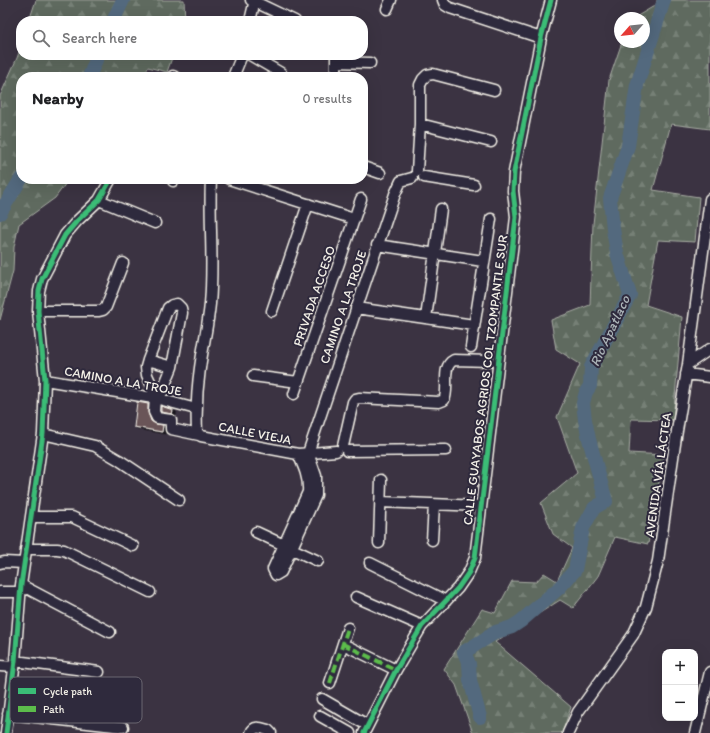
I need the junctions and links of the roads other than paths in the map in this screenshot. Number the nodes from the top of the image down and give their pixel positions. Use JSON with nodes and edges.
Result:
{"nodes":[{"id":1,"x":253,"y":0,"type":"edge"},
{"id":2,"x":550,"y":0,"type":"edge"},
{"id":3,"x":444,"y":3,"type":"edge"},
{"id":4,"x":251,"y":16,"type":"edge"},
{"id":5,"x":285,"y":16,"type":"edge"},
{"id":6,"x":541,"y":38,"type":"junction"},
{"id":7,"x":240,"y":60,"type":"edge"},
{"id":8,"x":259,"y":60,"type":"edge"},
{"id":9,"x":336,"y":60,"type":"edge"},
{"id":10,"x":347,"y":60,"type":"edge"},
{"id":11,"x":370,"y":64,"type":"dead end"},
{"id":12,"x":235,"y":72,"type":"edge"},
{"id":13,"x":279,"y":72,"type":"edge"},
{"id":14,"x":336,"y":72,"type":"edge"},
{"id":15,"x":494,"y":90,"type":"dead end"},
{"id":16,"x":420,"y":124,"type":"junction"},
{"id":17,"x":491,"y":142,"type":"dead end"},
{"id":18,"x":368,"y":169,"type":"edge"},
{"id":19,"x":380,"y":173,"type":"dead end"},
{"id":20,"x":417,"y":175,"type":"junction"},
{"id":21,"x":108,"y":184,"type":"edge"},
{"id":22,"x":211,"y":184,"type":"edge"},
{"id":23,"x":245,"y":184,"type":"edge"},
{"id":24,"x":474,"y":185,"type":"dead end"},
{"id":25,"x":361,"y":199,"type":"dead end"},
{"id":26,"x":710,"y":199,"type":"edge"},
{"id":27,"x":99,"y":200,"type":"junction"},
{"id":28,"x":308,"y":204,"type":"junction"},
{"id":29,"x":441,"y":209,"type":"dead end"},
{"id":30,"x":354,"y":219,"type":"junction"},
{"id":31,"x":491,"y":219,"type":"dead end"},
{"id":32,"x":155,"y":223,"type":"dead end"},
{"id":33,"x":378,"y":245,"type":"junction"},
{"id":34,"x":435,"y":254,"type":"junction"},
{"id":35,"x":483,"y":261,"type":"junction"},
{"id":36,"x":123,"y":263,"type":"dead end"},
{"id":37,"x":356,"y":308,"type":"junction"},
{"id":38,"x":38,"y":311,"type":"junction"},
{"id":39,"x":272,"y":311,"type":"dead end"},
{"id":40,"x":426,"y":318,"type":"junction"},
{"id":41,"x":474,"y":325,"type":"junction"},
{"id":42,"x":470,"y":347,"type":"dead end"},
{"id":43,"x":710,"y":349,"type":"edge"},
{"id":44,"x":148,"y":360,"type":"junction"},
{"id":45,"x":489,"y":361,"type":"dead end"},
{"id":46,"x":172,"y":367,"type":"junction"},
{"id":47,"x":687,"y":369,"type":"junction"},
{"id":48,"x":253,"y":376,"type":"dead end"},
{"id":49,"x":710,"y":377,"type":"edge"},
{"id":50,"x":45,"y":380,"type":"junction"},
{"id":51,"x":298,"y":382,"type":"junction"},
{"id":52,"x":294,"y":394,"type":"dead end"},
{"id":53,"x":156,"y":398,"type":"junction"},
{"id":54,"x":196,"y":409,"type":"junction"},
{"id":55,"x":42,"y":434,"type":"junction"},
{"id":56,"x":199,"y":434,"type":"junction"},
{"id":57,"x":342,"y":449,"type":"junction"},
{"id":58,"x":446,"y":450,"type":"dead end"},
{"id":59,"x":303,"y":454,"type":"junction"},
{"id":60,"x":381,"y":480,"type":"dead end"},
{"id":61,"x":179,"y":500,"type":"dead end"},
{"id":62,"x":380,"y":502,"type":"junction"},
{"id":63,"x":434,"y":505,"type":"junction"},
{"id":64,"x":481,"y":506,"type":"junction"},
{"id":65,"x":31,"y":516,"type":"junction"},
{"id":66,"x":256,"y":532,"type":"dead end"},
{"id":67,"x":432,"y":540,"type":"dead end"},
{"id":68,"x":379,"y":543,"type":"dead end"},
{"id":69,"x":133,"y":546,"type":"dead end"},
{"id":70,"x":288,"y":547,"type":"junction"},
{"id":71,"x":26,"y":549,"type":"junction"},
{"id":72,"x":318,"y":561,"type":"dead end"},
{"id":73,"x":0,"y":563,"type":"edge"},
{"id":74,"x":24,"y":563,"type":"junction"},
{"id":75,"x":370,"y":563,"type":"dead end"},
{"id":76,"x":274,"y":579,"type":"dead end"},
{"id":77,"x":21,"y":589,"type":"junction"},
{"id":78,"x":0,"y":592,"type":"edge"},
{"id":79,"x":150,"y":592,"type":"dead end"},
{"id":80,"x":356,"y":597,"type":"dead end"},
{"id":81,"x":446,"y":601,"type":"junction"},
{"id":82,"x":422,"y":626,"type":"junction"},
{"id":83,"x":348,"y":628,"type":"dead end"},
{"id":84,"x":110,"y":632,"type":"dead end"},
{"id":85,"x":343,"y":644,"type":"junction"},
{"id":86,"x":14,"y":664,"type":"junction"},
{"id":87,"x":0,"y":666,"type":"edge"},
{"id":88,"x":396,"y":670,"type":"junction"},
{"id":89,"x":99,"y":672,"type":"dead end"},
{"id":90,"x":710,"y":672,"type":"edge"},
{"id":91,"x":12,"y":677,"type":"edge"},
{"id":92,"x":330,"y":683,"type":"dead end"},
{"id":93,"x":10,"y":697,"type":"edge"},
{"id":94,"x":322,"y":699,"type":"dead end"},
{"id":95,"x":8,"y":714,"type":"joint"},
{"id":96,"x":320,"y":716,"type":"dead end"},
{"id":97,"x":88,"y":723,"type":"edge"},
{"id":98,"x":123,"y":727,"type":"dead end"},
{"id":99,"x":366,"y":729,"type":"edge"},
{"id":100,"x":6,"y":733,"type":"edge"},
{"id":101,"x":251,"y":733,"type":"edge"},
{"id":102,"x":271,"y":733,"type":"edge"},
{"id":103,"x":350,"y":733,"type":"edge"},
{"id":104,"x":568,"y":733,"type":"edge"},
{"id":105,"x":695,"y":733,"type":"edge"}],
"edges":[{"from":1,"to":4,"type":"street"},
{"from":1,"to":5,"type":"street"},
{"from":2,"to":6,"type":"street","name":"CALLE GUAYABOS AGRIOS COL TZOMPANTLE SUR"},
{"from":3,"to":6,"type":"street"},
{"from":6,"to":64,"type":"street","name":"CALLE GUAYABOS AGRIOS COL TZOMPANTLE SUR"},
{"from":7,"to":12,"type":"street"},
{"from":8,"to":13,"type":"street"},
{"from":9,"to":14,"type":"street"},
{"from":10,"to":11,"type":"street"},
{"from":15,"to":16,"type":"street"},
{"from":16,"to":17,"type":"street"},
{"from":16,"to":20,"type":"street"},
{"from":18,"to":19,"type":"street"},
{"from":20,"to":24,"type":"street"},
{"from":20,"to":33,"type":"street","name":"CAMINO A LA TROJE"},
{"from":21,"to":27,"type":"street"},
{"from":22,"to":54,"type":"street"},
{"from":23,"to":28,"type":"street"},
{"from":25,"to":30,"type":"street","name":"PRIVADA ACCESO"},
{"from":26,"to":47,"type":"street","name":"AVENIDA VÍA LÁCTEA"},
{"from":27,"to":32,"type":"street"},
{"from":27,"to":38,"type":"street"},
{"from":28,"to":30,"type":"street"},
{"from":28,"to":39,"type":"street"},
{"from":29,"to":34,"type":"street"},
{"from":30,"to":51,"type":"street","name":"PRIVADA ACCESO"},
{"from":31,"to":35,"type":"street"},
{"from":33,"to":34,"type":"street"},
{"from":33,"to":37,"type":"street","name":"CAMINO A LA TROJE"},
{"from":34,"to":35,"type":"street"},
{"from":34,"to":40,"type":"street"},
{"from":35,"to":41,"type":"street"},
{"from":36,"to":38,"type":"street"},
{"from":37,"to":40,"type":"street"},
{"from":37,"to":59,"type":"street","name":"CAMINO A LA TROJE"},
{"from":38,"to":50,"type":"street"},
{"from":40,"to":41,"type":"street"},
{"from":41,"to":42,"type":"street"},
{"from":43,"to":47,"type":"street"},
{"from":44,"to":46,"type":"street"},
{"from":44,"to":46,"type":"street"},
{"from":44,"to":53,"type":"street"},
{"from":45,"to":57,"type":"street"},
{"from":46,"to":53,"type":"street"},
{"from":47,"to":49,"type":"street"},
{"from":47,"to":104,"type":"street","name":"AVENIDA VÍA LÁCTEA"},
{"from":48,"to":51,"type":"street"},
{"from":50,"to":53,"type":"street","name":"CAMINO A LA TROJE"},
{"from":50,"to":55,"type":"street"},
{"from":51,"to":52,"type":"street","name":"PRIVADA ACCESO"},
{"from":53,"to":54,"type":"street","name":"CAMINO A LA TROJE"},
{"from":53,"to":56,"type":"street","name":"CALLE VIEJA"},
{"from":54,"to":56,"type":"street"},
{"from":55,"to":61,"type":"street"},
{"from":55,"to":65,"type":"street"},
{"from":56,"to":59,"type":"street","name":"CALLE VIEJA"},
{"from":57,"to":58,"type":"street","name":"CALLE VIEJA"},
{"from":57,"to":59,"type":"street","name":"CALLE VIEJA"},
{"from":59,"to":70,"type":"street"},
{"from":60,"to":62,"type":"street"},
{"from":62,"to":63,"type":"street"},
{"from":62,"to":68,"type":"street"},
{"from":63,"to":64,"type":"street"},
{"from":63,"to":67,"type":"street"},
{"from":64,"to":81,"type":"street","name":"CALLE GUAYABOS AGRIOS COL TZOMPANTLE SUR"},
{"from":65,"to":69,"type":"street"},
{"from":65,"to":71,"type":"street"},
{"from":66,"to":70,"type":"street"},
{"from":70,"to":72,"type":"street"},
{"from":70,"to":76,"type":"street"},
{"from":71,"to":74,"type":"street"},
{"from":71,"to":79,"type":"street"},
{"from":73,"to":74,"type":"street"},
{"from":74,"to":77,"type":"street"},
{"from":75,"to":81,"type":"street"},
{"from":77,"to":78,"type":"street"},
{"from":77,"to":84,"type":"street"},
{"from":77,"to":86,"type":"street"},
{"from":80,"to":82,"type":"street"},
{"from":81,"to":82,"type":"street","name":"CALLE GUAYABOS AGRIOS COL TZOMPANTLE SUR"},
{"from":82,"to":88,"type":"street","name":"CALLE GUAYABOS AGRIOS COL TZOMPANTLE SUR"},
{"from":83,"to":85,"type":"street"},
{"from":85,"to":88,"type":"street"},
{"from":85,"to":92,"type":"street"},
{"from":86,"to":87,"type":"street"},
{"from":86,"to":89,"type":"street"},
{"from":86,"to":91,"type":"street"},
{"from":88,"to":99,"type":"street","name":"CALLE GUAYABOS AGRIOS COL TZOMPANTLE SUR"},
{"from":90,"to":105,"type":"street"},
{"from":93,"to":95,"type":"street"},
{"from":94,"to":99,"type":"street"},
{"from":95,"to":100,"type":"street"},
{"from":96,"to":103,"type":"street"},
{"from":97,"to":98,"type":"street"},
{"from":101,"to":102,"type":"street"}]}
